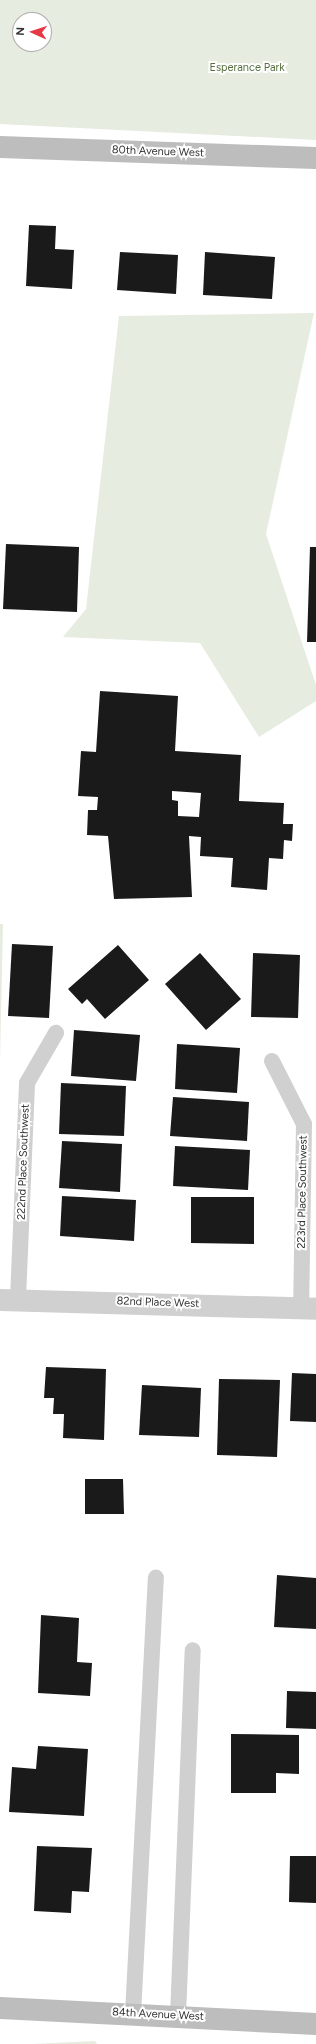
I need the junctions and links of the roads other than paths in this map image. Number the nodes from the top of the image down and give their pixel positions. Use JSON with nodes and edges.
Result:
{"nodes":[{"id":1,"x":0,"y":147,"type":"edge"},
{"id":2,"x":316,"y":158,"type":"edge"},
{"id":3,"x":56,"y":1033,"type":"dead end"},
{"id":4,"x":272,"y":1061,"type":"dead end"},
{"id":5,"x":9,"y":1299,"type":"edge"},
{"id":6,"x":309,"y":1308,"type":"edge"},
{"id":7,"x":156,"y":1578,"type":"dead end"},
{"id":8,"x":193,"y":1650,"type":"dead end"},
{"id":9,"x":6,"y":2008,"type":"edge"},
{"id":10,"x":133,"y":2014,"type":"junction"},
{"id":11,"x":178,"y":2016,"type":"junction"},
{"id":12,"x":316,"y":2024,"type":"edge"}],
"edges":[{"from":1,"to":2,"type":"street","name":"80th Avenue West"},
{"from":3,"to":5,"type":"lane","name":"222nd Place Southwest"},
{"from":4,"to":6,"type":"lane","name":"223rd Place Southwest"},
{"from":5,"to":6,"type":"street","name":"82nd Place West"},
{"from":7,"to":10,"type":"lane"},
{"from":8,"to":11,"type":"lane"},
{"from":9,"to":10,"type":"street","name":"84th Avenue West"},
{"from":10,"to":11,"type":"street","name":"84th Avenue West"},
{"from":11,"to":12,"type":"street","name":"84th Avenue West"}]}
